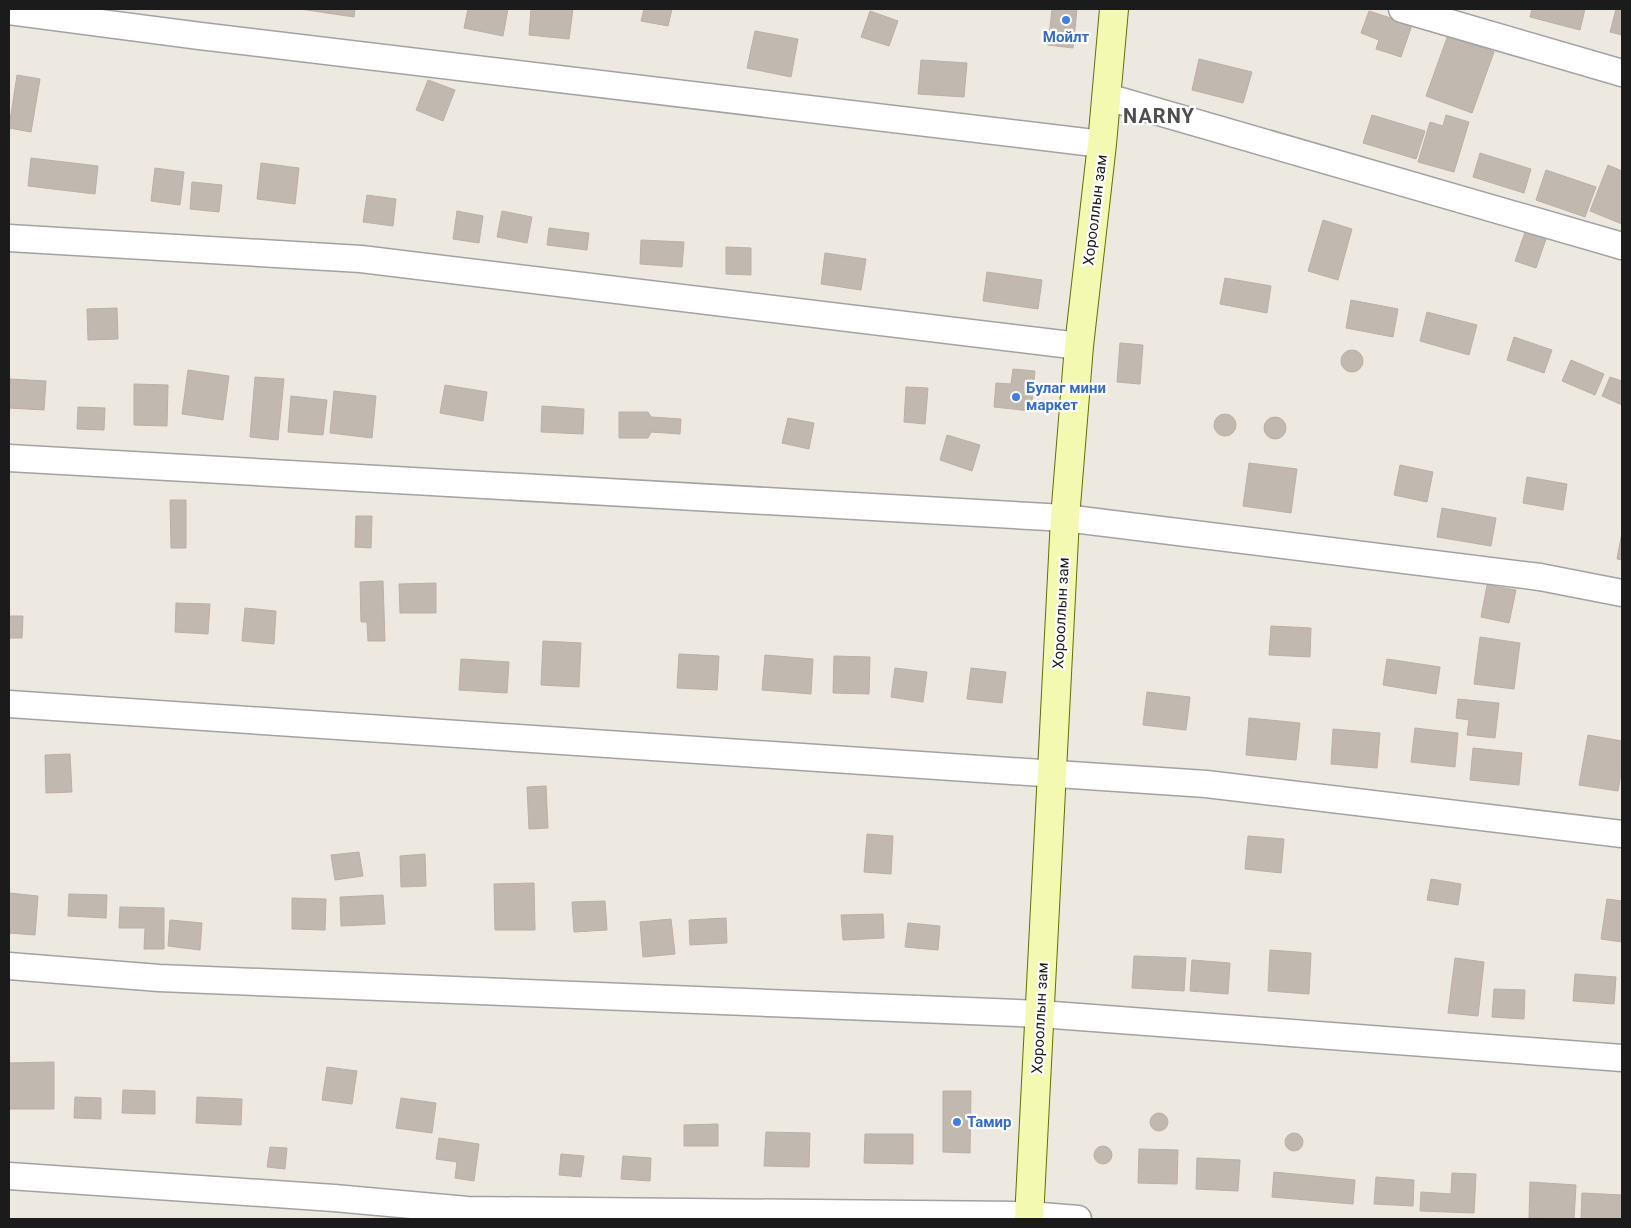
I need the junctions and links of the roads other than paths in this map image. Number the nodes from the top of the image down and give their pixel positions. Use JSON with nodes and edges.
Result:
{"nodes":[{"id":1,"x":1114,"y":9,"type":"edge"},
{"id":2,"x":1402,"y":9,"type":"edge"},
{"id":3,"x":9,"y":11,"type":"edge"},
{"id":4,"x":1622,"y":74,"type":"edge"},
{"id":5,"x":1107,"y":97,"type":"junction"},
{"id":6,"x":1102,"y":144,"type":"junction"},
{"id":7,"x":9,"y":238,"type":"edge"},
{"id":8,"x":1622,"y":246,"type":"edge"},
{"id":9,"x":1079,"y":346,"type":"junction"},
{"id":10,"x":9,"y":458,"type":"edge"},
{"id":11,"x":1065,"y":518,"type":"junction"},
{"id":12,"x":1622,"y":593,"type":"edge"},
{"id":13,"x":9,"y":704,"type":"edge"},
{"id":14,"x":1053,"y":772,"type":"junction"},
{"id":15,"x":1622,"y":834,"type":"edge"},
{"id":16,"x":9,"y":966,"type":"edge"},
{"id":17,"x":1040,"y":1014,"type":"junction"},
{"id":18,"x":1622,"y":1058,"type":"edge"},
{"id":19,"x":9,"y":1176,"type":"edge"},
{"id":20,"x":1029,"y":1217,"type":"edge"},
{"id":21,"x":1078,"y":1219,"type":"edge"}],
"edges":[{"from":1,"to":5,"type":"street","name":"Хорооллын зам"},
{"from":2,"to":4,"type":"street"},
{"from":3,"to":6,"type":"street"},
{"from":5,"to":6,"type":"street","name":"Хорооллын зам"},
{"from":5,"to":8,"type":"street"},
{"from":6,"to":9,"type":"street","name":"Хорооллын зам"},
{"from":7,"to":9,"type":"street"},
{"from":9,"to":11,"type":"street","name":"Хорооллын зам"},
{"from":10,"to":11,"type":"street"},
{"from":11,"to":12,"type":"street"},
{"from":11,"to":14,"type":"street","name":"Хорооллын зам"},
{"from":13,"to":14,"type":"street"},
{"from":14,"to":15,"type":"street"},
{"from":14,"to":17,"type":"street","name":"Хорооллын зам"},
{"from":16,"to":17,"type":"street"},
{"from":17,"to":18,"type":"street"},
{"from":17,"to":20,"type":"street","name":"Хорооллын зам"},
{"from":19,"to":20,"type":"street"},
{"from":20,"to":21,"type":"street"}]}
